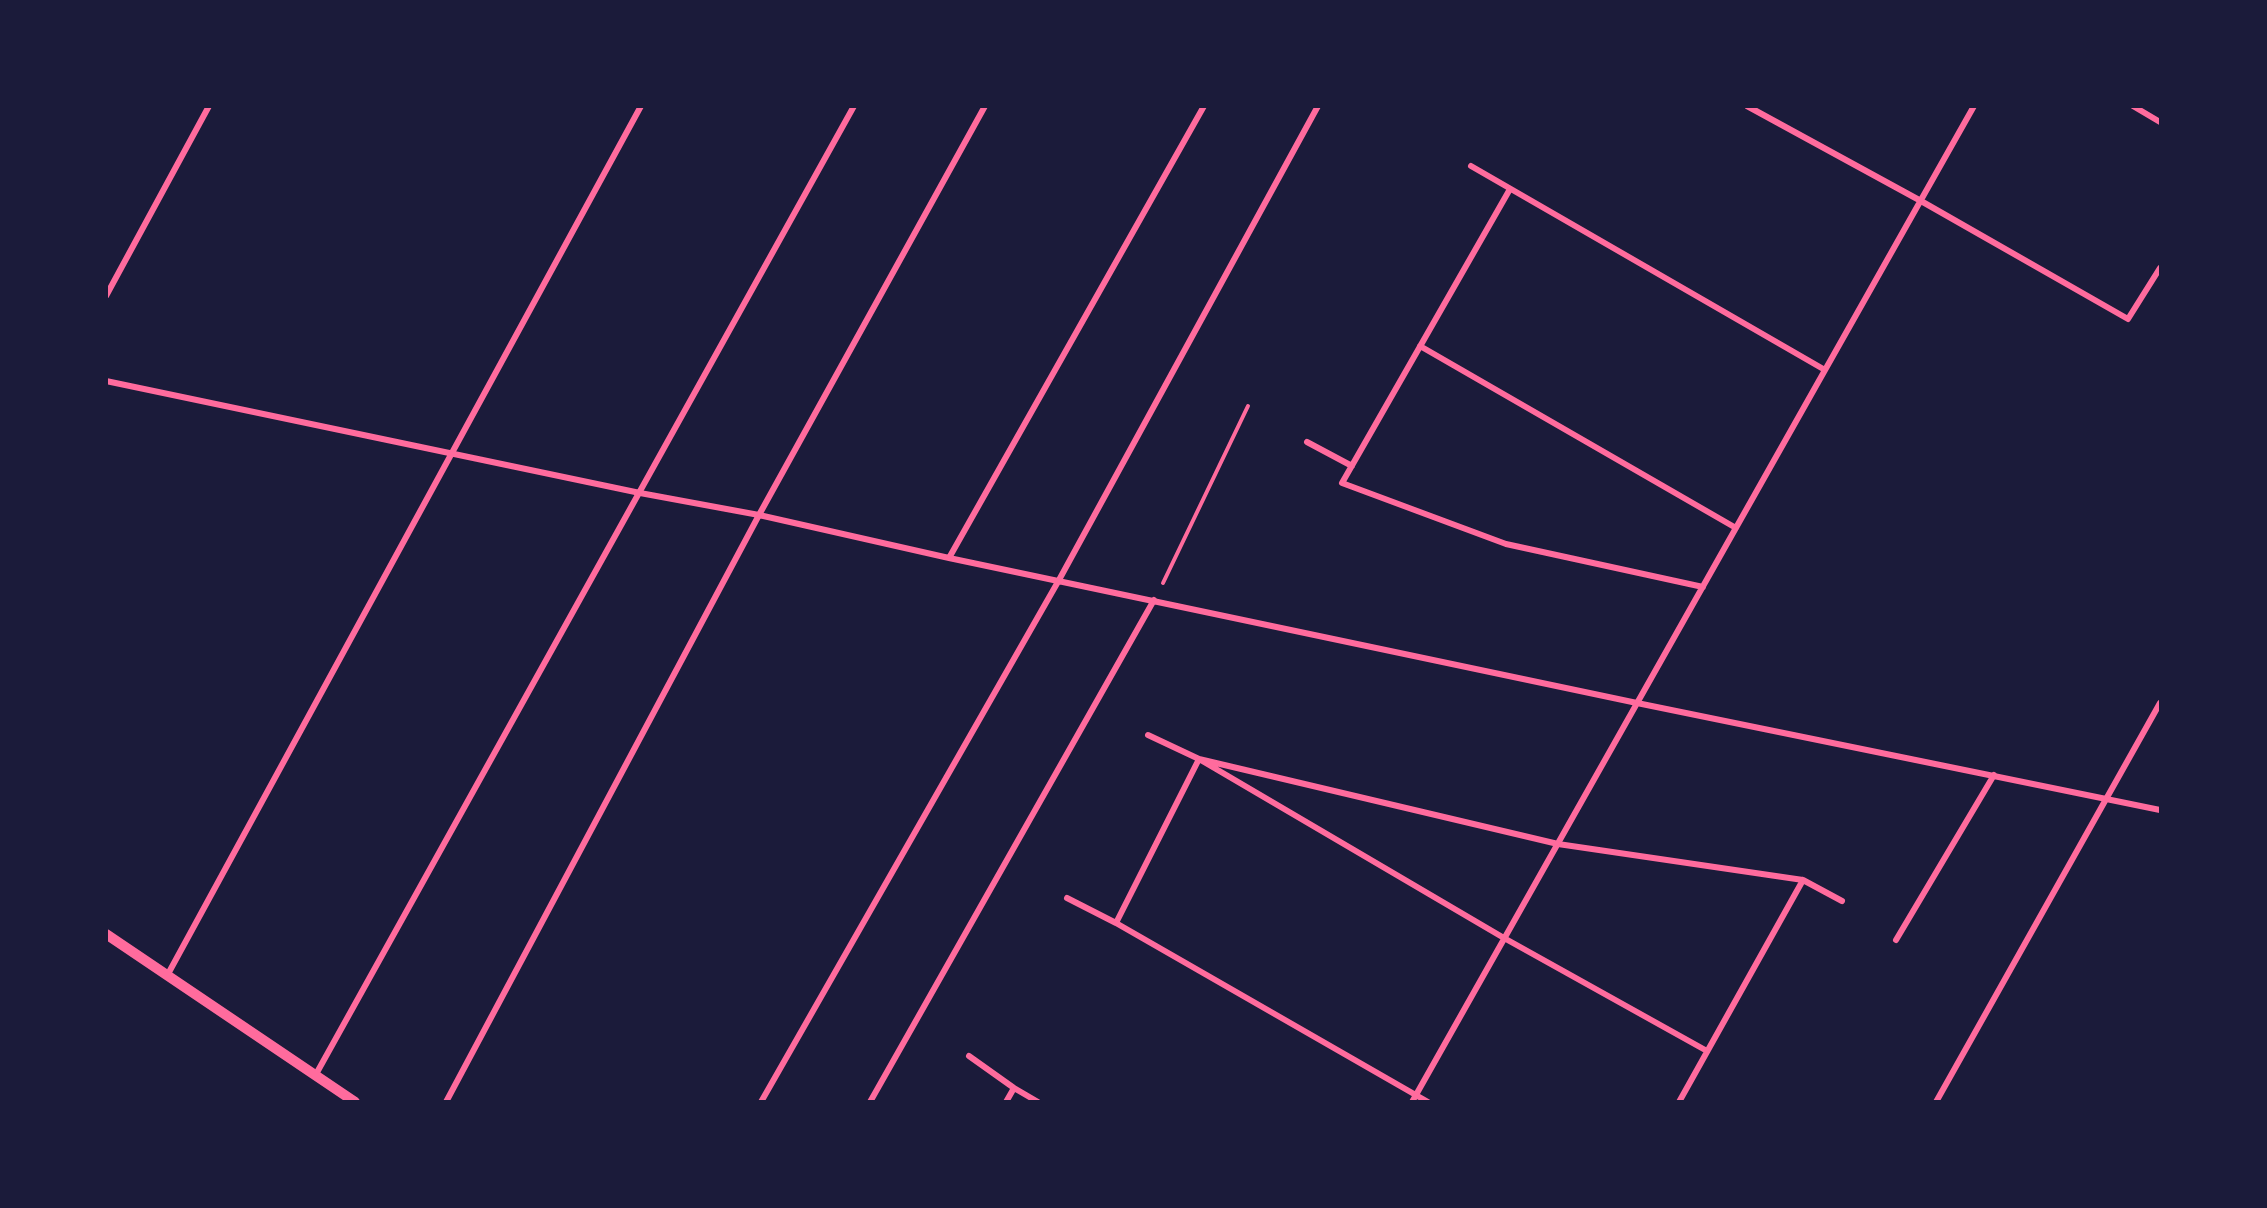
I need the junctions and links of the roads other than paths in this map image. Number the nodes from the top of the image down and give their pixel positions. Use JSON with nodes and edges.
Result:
{"nodes":[{"id":1,"x":209,"y":106,"type":"edge"},
{"id":2,"x":641,"y":106,"type":"edge"},
{"id":3,"x":854,"y":106,"type":"edge"},
{"id":4,"x":985,"y":106,"type":"edge"},
{"id":5,"x":1204,"y":106,"type":"edge"},
{"id":6,"x":1318,"y":106,"type":"edge"},
{"id":7,"x":1747,"y":106,"type":"edge"},
{"id":8,"x":1974,"y":106,"type":"edge"},
{"id":9,"x":2133,"y":106,"type":"edge"},
{"id":10,"x":2160,"y":122,"type":"edge"},
{"id":11,"x":1471,"y":166,"type":"dead end"},
{"id":12,"x":1510,"y":189,"type":"junction"},
{"id":13,"x":1921,"y":201,"type":"junction"},
{"id":14,"x":2160,"y":268,"type":"edge"},
{"id":15,"x":106,"y":296,"type":"edge"},
{"id":16,"x":1420,"y":346,"type":"junction"},
{"id":17,"x":1825,"y":370,"type":"junction"},
{"id":18,"x":106,"y":381,"type":"edge"},
{"id":19,"x":1307,"y":442,"type":"dead end"},
{"id":20,"x":452,"y":454,"type":"junction"},
{"id":21,"x":1352,"y":466,"type":"junction"},
{"id":22,"x":640,"y":493,"type":"junction"},
{"id":23,"x":759,"y":515,"type":"junction"},
{"id":24,"x":1736,"y":528,"type":"junction"},
{"id":25,"x":949,"y":558,"type":"junction"},
{"id":26,"x":1059,"y":580,"type":"junction"},
{"id":27,"x":1703,"y":587,"type":"junction"},
{"id":28,"x":1154,"y":600,"type":"junction"},
{"id":29,"x":2160,"y":703,"type":"edge"},
{"id":30,"x":1637,"y":704,"type":"junction"},
{"id":31,"x":1148,"y":735,"type":"dead end"},
{"id":32,"x":1199,"y":759,"type":"junction"},
{"id":33,"x":1994,"y":776,"type":"junction"},
{"id":34,"x":2106,"y":799,"type":"junction"},
{"id":35,"x":2160,"y":810,"type":"edge"},
{"id":36,"x":1557,"y":844,"type":"junction"},
{"id":37,"x":1803,"y":880,"type":"junction"},
{"id":38,"x":1067,"y":898,"type":"dead end"},
{"id":39,"x":1842,"y":901,"type":"dead end"},
{"id":40,"x":1116,"y":923,"type":"junction"},
{"id":41,"x":106,"y":934,"type":"edge"},
{"id":42,"x":1504,"y":938,"type":"junction"},
{"id":43,"x":1896,"y":940,"type":"dead end"},
{"id":44,"x":168,"y":975,"type":"junction"},
{"id":45,"x":1707,"y":1051,"type":"junction"},
{"id":46,"x":969,"y":1056,"type":"dead end"},
{"id":47,"x":315,"y":1076,"type":"junction"},
{"id":48,"x":1014,"y":1088,"type":"junction"},
{"id":49,"x":1416,"y":1095,"type":"junction"},
{"id":50,"x":355,"y":1101,"type":"edge"},
{"id":51,"x":446,"y":1101,"type":"edge"},
{"id":52,"x":761,"y":1101,"type":"edge"},
{"id":53,"x":870,"y":1101,"type":"edge"},
{"id":54,"x":1006,"y":1101,"type":"edge"},
{"id":55,"x":1038,"y":1101,"type":"edge"},
{"id":56,"x":1412,"y":1101,"type":"edge"},
{"id":57,"x":1428,"y":1101,"type":"edge"},
{"id":58,"x":1679,"y":1101,"type":"edge"},
{"id":59,"x":1936,"y":1101,"type":"edge"}],
"edges":[{"from":1,"to":15,"type":"street"},
{"from":2,"to":20,"type":"street"},
{"from":3,"to":22,"type":"street"},
{"from":4,"to":23,"type":"street"},
{"from":5,"to":25,"type":"street"},
{"from":6,"to":26,"type":"street"},
{"from":7,"to":13,"type":"street"},
{"from":8,"to":13,"type":"street"},
{"from":9,"to":10,"type":"street"},
{"from":11,"to":12,"type":"street"},
{"from":12,"to":16,"type":"street"},
{"from":12,"to":17,"type":"street"},
{"from":13,"to":14,"type":"street"},
{"from":13,"to":17,"type":"street"},
{"from":16,"to":21,"type":"street"},
{"from":16,"to":24,"type":"street"},
{"from":17,"to":24,"type":"street"},
{"from":18,"to":20,"type":"street"},
{"from":19,"to":21,"type":"street"},
{"from":20,"to":22,"type":"street"},
{"from":20,"to":44,"type":"street"},
{"from":21,"to":27,"type":"street"},
{"from":22,"to":23,"type":"street"},
{"from":22,"to":47,"type":"street"},
{"from":23,"to":25,"type":"street"},
{"from":23,"to":51,"type":"street"},
{"from":24,"to":27,"type":"street"},
{"from":25,"to":26,"type":"street"},
{"from":26,"to":28,"type":"street"},
{"from":26,"to":52,"type":"street"},
{"from":27,"to":30,"type":"street"},
{"from":28,"to":30,"type":"street"},
{"from":28,"to":53,"type":"street"},
{"from":29,"to":34,"type":"street"},
{"from":30,"to":33,"type":"street"},
{"from":30,"to":36,"type":"street"},
{"from":31,"to":32,"type":"street"},
{"from":32,"to":36,"type":"street"},
{"from":32,"to":40,"type":"street"},
{"from":32,"to":42,"type":"street"},
{"from":33,"to":34,"type":"street"},
{"from":33,"to":43,"type":"street"},
{"from":34,"to":35,"type":"street"},
{"from":34,"to":59,"type":"street"},
{"from":36,"to":37,"type":"street"},
{"from":36,"to":42,"type":"street"},
{"from":37,"to":39,"type":"street"},
{"from":37,"to":45,"type":"street"},
{"from":38,"to":40,"type":"street"},
{"from":40,"to":49,"type":"street"},
{"from":41,"to":44,"type":"street"},
{"from":42,"to":45,"type":"street"},
{"from":42,"to":49,"type":"street"},
{"from":44,"to":47,"type":"street"},
{"from":45,"to":58,"type":"street"},
{"from":46,"to":48,"type":"street"},
{"from":47,"to":50,"type":"street"},
{"from":48,"to":54,"type":"street"},
{"from":48,"to":55,"type":"street"},
{"from":49,"to":56,"type":"street"},
{"from":49,"to":57,"type":"street"}]}
